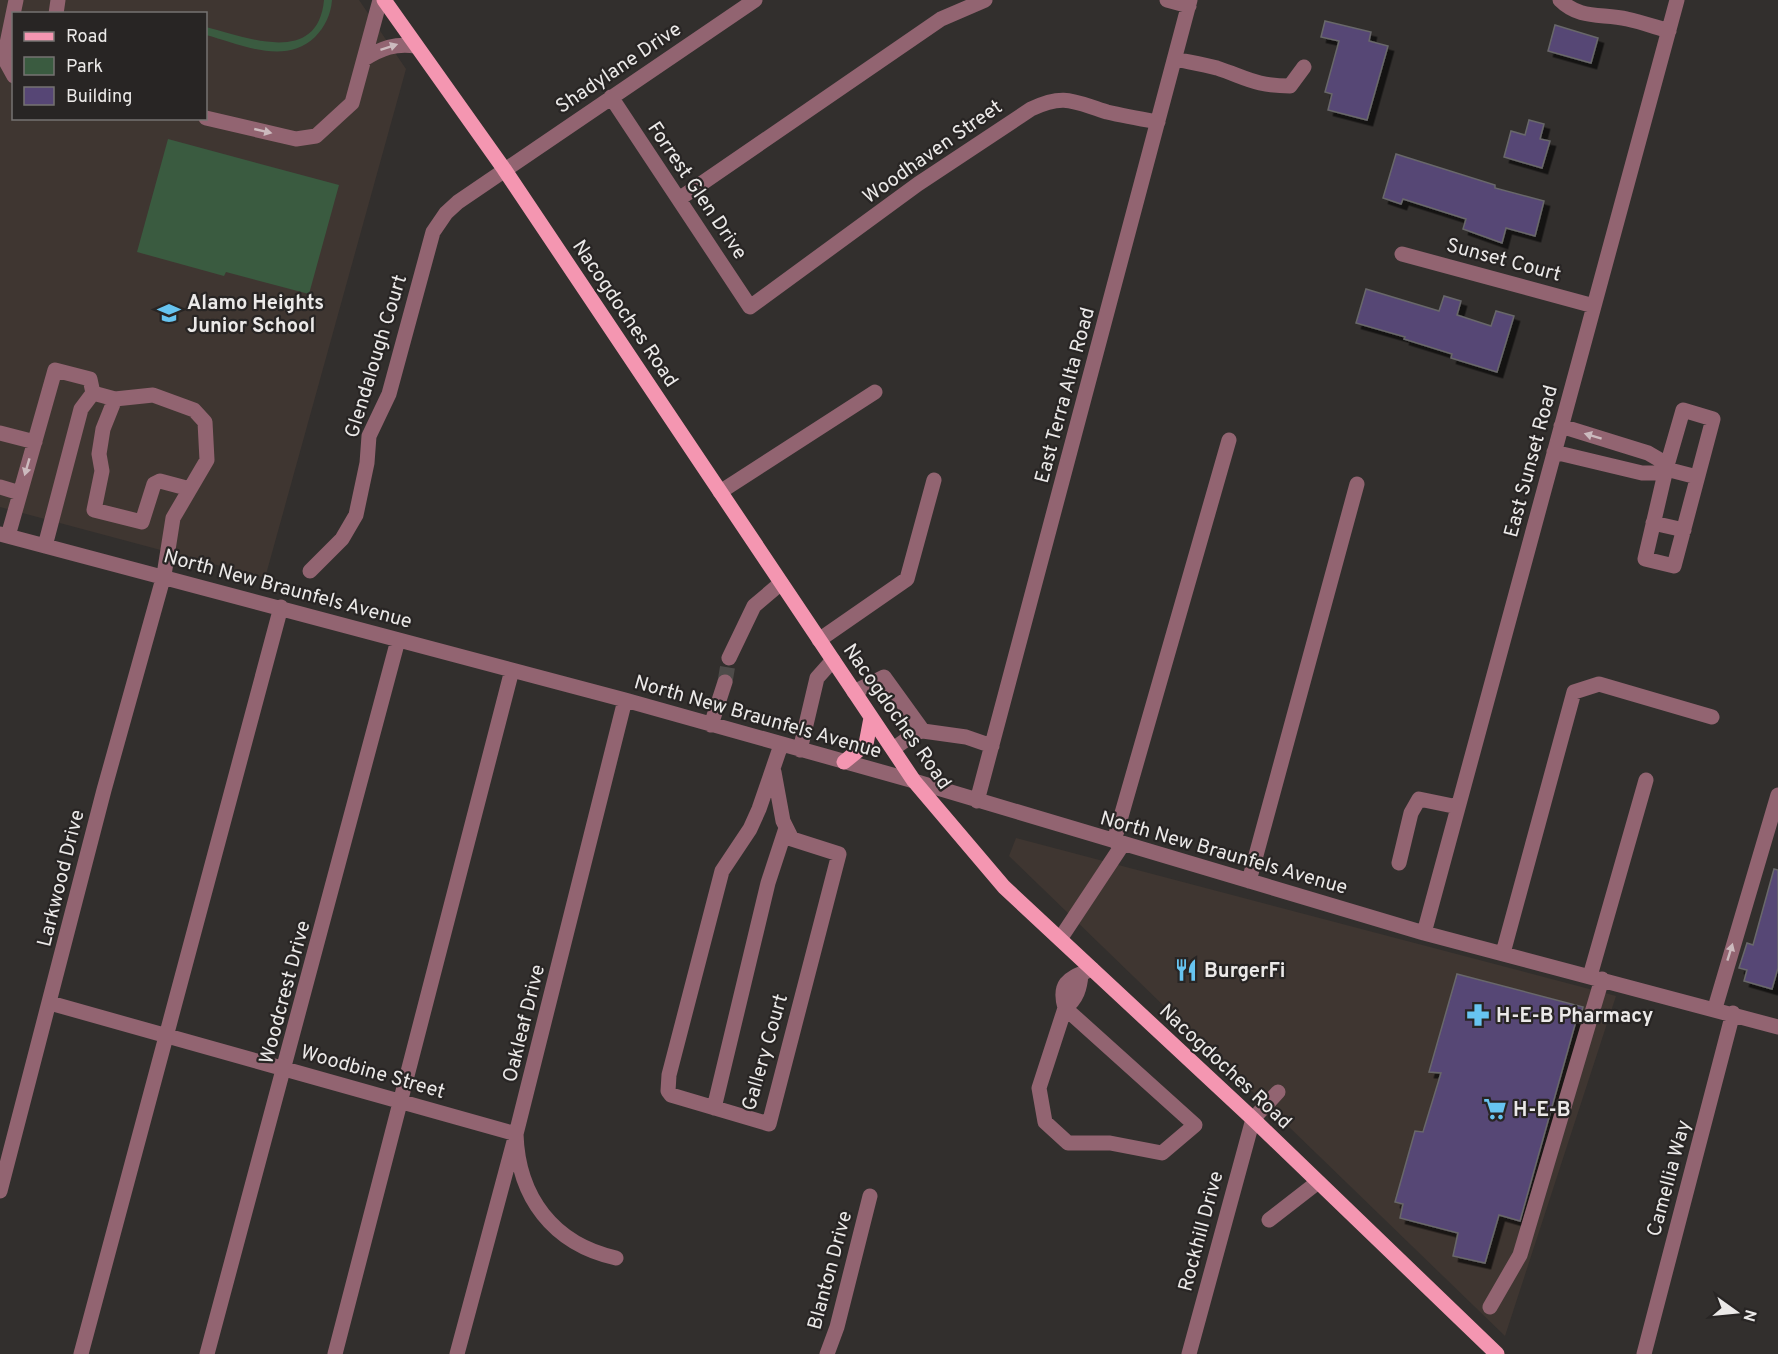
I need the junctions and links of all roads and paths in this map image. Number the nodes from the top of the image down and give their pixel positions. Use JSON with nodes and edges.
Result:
{"nodes":[{"id":1,"x":382,"y":0,"type":"edge"},
{"id":2,"x":755,"y":0,"type":"edge"},
{"id":3,"x":985,"y":0,"type":"edge"},
{"id":4,"x":1167,"y":0,"type":"edge"},
{"id":5,"x":1560,"y":0,"type":"edge"},
{"id":6,"x":1677,"y":0,"type":"edge"},
{"id":7,"x":1190,"y":3,"type":"edge"},
{"id":8,"x":12,"y":19,"type":"edge"},
{"id":9,"x":1669,"y":31,"type":"junction"},
{"id":10,"x":416,"y":46,"type":"junction"},
{"id":11,"x":364,"y":59,"type":"junction"},
{"id":12,"x":1175,"y":59,"type":"junction"},
{"id":13,"x":1304,"y":67,"type":"dead end"},
{"id":14,"x":12,"y":72,"type":"edge"},
{"id":15,"x":611,"y":97,"type":"junction"},
{"id":16,"x":207,"y":118,"type":"edge"},
{"id":17,"x":1158,"y":122,"type":"junction"},
{"id":18,"x":504,"y":169,"type":"junction"},
{"id":19,"x":679,"y":199,"type":"junction"},
{"id":20,"x":1402,"y":254,"type":"dead end"},
{"id":21,"x":1594,"y":306,"type":"junction"},
{"id":22,"x":750,"y":307,"type":"joint"},
{"id":23,"x":875,"y":392,"type":"dead end"},
{"id":24,"x":93,"y":393,"type":"junction"},
{"id":25,"x":115,"y":399,"type":"junction"},
{"id":26,"x":1561,"y":426,"type":"junction"},
{"id":27,"x":0,"y":433,"type":"edge"},
{"id":28,"x":1229,"y":440,"type":"dead end"},
{"id":29,"x":34,"y":442,"type":"junction"},
{"id":30,"x":1624,"y":445,"type":"junction"},
{"id":31,"x":1554,"y":452,"type":"junction"},
{"id":32,"x":1617,"y":467,"type":"junction"},
{"id":33,"x":1666,"y":469,"type":"junction"},
{"id":34,"x":1697,"y":477,"type":"junction"},
{"id":35,"x":934,"y":480,"type":"dead end"},
{"id":36,"x":1357,"y":484,"type":"dead end"},
{"id":37,"x":0,"y":487,"type":"edge"},
{"id":38,"x":190,"y":489,"type":"junction"},
{"id":39,"x":720,"y":492,"type":"junction"},
{"id":40,"x":20,"y":493,"type":"junction"},
{"id":41,"x":1653,"y":522,"type":"junction"},
{"id":42,"x":1684,"y":530,"type":"junction"},
{"id":43,"x":4,"y":535,"type":"edge"},
{"id":44,"x":45,"y":546,"type":"junction"},
{"id":45,"x":310,"y":571,"type":"dead end"},
{"id":46,"x":164,"y":575,"type":"junction"},
{"id":47,"x":781,"y":583,"type":"junction"},
{"id":48,"x":281,"y":608,"type":"junction"},
{"id":49,"x":398,"y":640,"type":"junction"},
{"id":50,"x":819,"y":640,"type":"junction"},
{"id":51,"x":729,"y":657,"type":"tunnel mouth"},
{"id":52,"x":833,"y":660,"type":"junction"},
{"id":53,"x":512,"y":670,"type":"junction"},
{"id":54,"x":725,"y":682,"type":"tunnel mouth"},
{"id":55,"x":854,"y":692,"type":"junction"},
{"id":56,"x":625,"y":700,"type":"junction"},
{"id":57,"x":1712,"y":717,"type":"dead end"},
{"id":58,"x":871,"y":718,"type":"junction"},
{"id":59,"x":711,"y":725,"type":"junction"},
{"id":60,"x":923,"y":731,"type":"junction"},
{"id":61,"x":781,"y":745,"type":"junction"},
{"id":62,"x":992,"y":746,"type":"junction"},
{"id":63,"x":893,"y":749,"type":"junction"},
{"id":64,"x":800,"y":750,"type":"junction"},
{"id":65,"x":844,"y":762,"type":"junction"},
{"id":66,"x":774,"y":772,"type":"junction"},
{"id":67,"x":1646,"y":780,"type":"dead end"},
{"id":68,"x":914,"y":782,"type":"junction"},
{"id":69,"x":1778,"y":795,"type":"edge"},
{"id":70,"x":977,"y":801,"type":"junction"},
{"id":71,"x":1458,"y":807,"type":"junction"},
{"id":72,"x":786,"y":828,"type":"junction"},
{"id":73,"x":1118,"y":842,"type":"junction"},
{"id":74,"x":1398,"y":863,"type":"dead end"},
{"id":75,"x":1249,"y":881,"type":"junction"},
{"id":76,"x":1424,"y":933,"type":"junction"},
{"id":77,"x":1060,"y":939,"type":"junction"},
{"id":78,"x":1503,"y":953,"type":"junction"},
{"id":79,"x":1087,"y":971,"type":"junction"},
{"id":80,"x":1596,"y":977,"type":"junction"},
{"id":81,"x":50,"y":1003,"type":"junction"},
{"id":82,"x":1065,"y":1008,"type":"junction"},
{"id":83,"x":1714,"y":1008,"type":"junction"},
{"id":84,"x":1734,"y":1013,"type":"junction"},
{"id":85,"x":1778,"y":1027,"type":"edge"},
{"id":86,"x":166,"y":1034,"type":"junction"},
{"id":87,"x":286,"y":1067,"type":"junction"},
{"id":88,"x":1278,"y":1092,"type":"dead end"},
{"id":89,"x":400,"y":1100,"type":"junction"},
{"id":90,"x":714,"y":1108,"type":"junction"},
{"id":91,"x":1253,"y":1119,"type":"junction"},
{"id":92,"x":516,"y":1134,"type":"junction"},
{"id":93,"x":1318,"y":1182,"type":"junction"},
{"id":94,"x":0,"y":1191,"type":"edge"},
{"id":95,"x":870,"y":1196,"type":"dead end"},
{"id":96,"x":1269,"y":1220,"type":"dead end"},
{"id":97,"x":616,"y":1258,"type":"dead end"},
{"id":98,"x":1491,"y":1307,"type":"dead end"},
{"id":99,"x":81,"y":1354,"type":"edge"},
{"id":100,"x":207,"y":1354,"type":"edge"},
{"id":101,"x":335,"y":1354,"type":"edge"},
{"id":102,"x":457,"y":1354,"type":"edge"},
{"id":103,"x":827,"y":1354,"type":"edge"},
{"id":104,"x":1189,"y":1354,"type":"edge"},
{"id":105,"x":1497,"y":1354,"type":"edge"},
{"id":106,"x":1644,"y":1354,"type":"edge"}],
"edges":[{"from":1,"to":10,"type":"main road","name":"Nacogdoches Road"},
{"from":1,"to":11,"type":"street"},
{"from":2,"to":15,"type":"street","name":"Shadylane Drive"},
{"from":3,"to":19,"type":"street"},
{"from":4,"to":7,"type":"street"},
{"from":5,"to":9,"type":"street"},
{"from":6,"to":9,"type":"street","name":"East Sunset Road"},
{"from":7,"to":12,"type":"street","name":"East Terra Alta Road"},
{"from":8,"to":14,"type":"street"},
{"from":9,"to":21,"type":"street","name":"East Sunset Road"},
{"from":11,"to":10,"type":"street","one_way":true},
{"from":10,"to":18,"type":"main road","name":"Nacogdoches Road"},
{"from":16,"to":11,"type":"street","one_way":true},
{"from":12,"to":13,"type":"street"},
{"from":12,"to":17,"type":"street","name":"East Terra Alta Road"},
{"from":15,"to":18,"type":"street","name":"Shadylane Drive"},
{"from":15,"to":19,"type":"street","name":"Forrest Glen Drive"},
{"from":17,"to":22,"type":"street","name":"Woodhaven Street"},
{"from":17,"to":62,"type":"street","name":"East Terra Alta Road"},
{"from":18,"to":39,"type":"main road","name":"Nacogdoches Road"},
{"from":18,"to":45,"type":"street","name":"Glendalough Court"},
{"from":19,"to":22,"type":"street","name":"Forrest Glen Drive"},
{"from":20,"to":21,"type":"street","name":"Sunset Court"},
{"from":21,"to":26,"type":"street","name":"East Sunset Road"},
{"from":23,"to":39,"type":"street"},
{"from":24,"to":25,"type":"street"},
{"from":24,"to":29,"type":"street"},
{"from":24,"to":44,"type":"street"},
{"from":25,"to":38,"type":"street","name":"Larkwood Drive"},
{"from":25,"to":38,"type":"street"},
{"from":30,"to":26,"type":"street","one_way":true},
{"from":26,"to":31,"type":"street","name":"East Sunset Road"},
{"from":27,"to":29,"type":"street"},
{"from":28,"to":73,"type":"street"},
{"from":29,"to":40,"type":"street","one_way":true},
{"from":30,"to":32,"type":"street"},
{"from":30,"to":33,"type":"street"},
{"from":31,"to":32,"type":"street"},
{"from":31,"to":71,"type":"street","name":"East Sunset Road"},
{"from":32,"to":33,"type":"street"},
{"from":33,"to":34,"type":"street"},
{"from":33,"to":34,"type":"street"},
{"from":33,"to":41,"type":"street"},
{"from":34,"to":42,"type":"street"},
{"from":35,"to":50,"type":"street"},
{"from":36,"to":75,"type":"street"},
{"from":37,"to":40,"type":"street"},
{"from":38,"to":46,"type":"street","name":"Larkwood Drive"},
{"from":39,"to":47,"type":"main road","name":"Nacogdoches Road"},
{"from":40,"to":43,"type":"street"},
{"from":41,"to":42,"type":"street"},
{"from":41,"to":42,"type":"street"},
{"from":43,"to":44,"type":"street","name":"North New Braunfels Avenue"},
{"from":44,"to":46,"type":"street","name":"North New Braunfels Avenue"},
{"from":46,"to":48,"type":"street","name":"North New Braunfels Avenue"},
{"from":46,"to":81,"type":"street","name":"Larkwood Drive"},
{"from":47,"to":50,"type":"main road","name":"Nacogdoches Road"},
{"from":47,"to":51,"type":"street"},
{"from":48,"to":49,"type":"street","name":"North New Braunfels Avenue"},
{"from":48,"to":86,"type":"street"},
{"from":49,"to":53,"type":"street","name":"North New Braunfels Avenue"},
{"from":49,"to":87,"type":"street","name":"Woodcrest Drive"},
{"from":50,"to":52,"type":"main road","name":"Nacogdoches Road"},
{"from":52,"to":55,"type":"main road","name":"Nacogdoches Road"},
{"from":52,"to":64,"type":"street"},
{"from":53,"to":56,"type":"street","name":"North New Braunfels Avenue"},
{"from":53,"to":89,"type":"street"},
{"from":54,"to":59,"type":"street"},
{"from":55,"to":58,"type":"main road","name":"Nacogdoches Road"},
{"from":55,"to":60,"type":"street"},
{"from":56,"to":59,"type":"street","name":"North New Braunfels Avenue"},
{"from":56,"to":92,"type":"street","name":"Oakleaf Drive"},
{"from":57,"to":78,"type":"street"},
{"from":58,"to":63,"type":"main road","name":"Nacogdoches Road"},
{"from":58,"to":65,"type":"main road"},
{"from":59,"to":61,"type":"street","name":"North New Braunfels Avenue"},
{"from":60,"to":62,"type":"street"},
{"from":60,"to":63,"type":"street"},
{"from":61,"to":64,"type":"street","name":"North New Braunfels Avenue"},
{"from":61,"to":66,"type":"street","name":"Gallery Court"},
{"from":62,"to":70,"type":"street","name":"East Terra Alta Road"},
{"from":63,"to":68,"type":"main road","name":"Nacogdoches Road"},
{"from":64,"to":65,"type":"street","name":"North New Braunfels Avenue"},
{"from":65,"to":68,"type":"street","name":"North New Braunfels Avenue"},
{"from":66,"to":72,"type":"street","name":"Gallery Court"},
{"from":66,"to":90,"type":"street","name":"Gallery Court"},
{"from":67,"to":80,"type":"street"},
{"from":68,"to":70,"type":"street","name":"North New Braunfels Avenue"},
{"from":68,"to":77,"type":"main road","name":"Nacogdoches Road"},
{"from":83,"to":69,"type":"street","one_way":true},
{"from":70,"to":73,"type":"street","name":"North New Braunfels Avenue"},
{"from":71,"to":74,"type":"street"},
{"from":71,"to":76,"type":"street","name":"East Sunset Road"},
{"from":72,"to":90,"type":"street"},
{"from":72,"to":90,"type":"street","name":"Gallery Court"},
{"from":73,"to":75,"type":"street","name":"North New Braunfels Avenue"},
{"from":73,"to":77,"type":"street"},
{"from":75,"to":76,"type":"street","name":"North New Braunfels Avenue"},
{"from":76,"to":78,"type":"street","name":"North New Braunfels Avenue"},
{"from":77,"to":79,"type":"main road","name":"Nacogdoches Road"},
{"from":78,"to":80,"type":"street","name":"North New Braunfels Avenue"},
{"from":79,"to":82,"type":"street"},
{"from":79,"to":91,"type":"main road","name":"Nacogdoches Road"},
{"from":80,"to":83,"type":"street","name":"North New Braunfels Avenue"},
{"from":80,"to":98,"type":"street"},
{"from":81,"to":86,"type":"street","name":"Woodbine Street"},
{"from":81,"to":94,"type":"street","name":"Larkwood Drive"},
{"from":82,"to":82,"type":"street"},
{"from":83,"to":84,"type":"street","name":"North New Braunfels Avenue"},
{"from":84,"to":85,"type":"street","name":"North New Braunfels Avenue"},
{"from":84,"to":106,"type":"street","name":"Camellia Way"},
{"from":86,"to":87,"type":"street","name":"Woodbine Street"},
{"from":86,"to":99,"type":"street"},
{"from":87,"to":89,"type":"street","name":"Woodbine Street"},
{"from":87,"to":100,"type":"street","name":"Woodcrest Drive"},
{"from":88,"to":91,"type":"street"},
{"from":89,"to":92,"type":"street","name":"Woodbine Street"},
{"from":89,"to":101,"type":"street"},
{"from":91,"to":93,"type":"main road","name":"Nacogdoches Road"},
{"from":91,"to":104,"type":"street","name":"Rockhill Drive"},
{"from":92,"to":97,"type":"street"},
{"from":92,"to":102,"type":"street","name":"Oakleaf Drive"},
{"from":93,"to":96,"type":"street"},
{"from":93,"to":105,"type":"main road","name":"Nacogdoches Road"},
{"from":95,"to":103,"type":"street","name":"Blanton Drive"}]}
